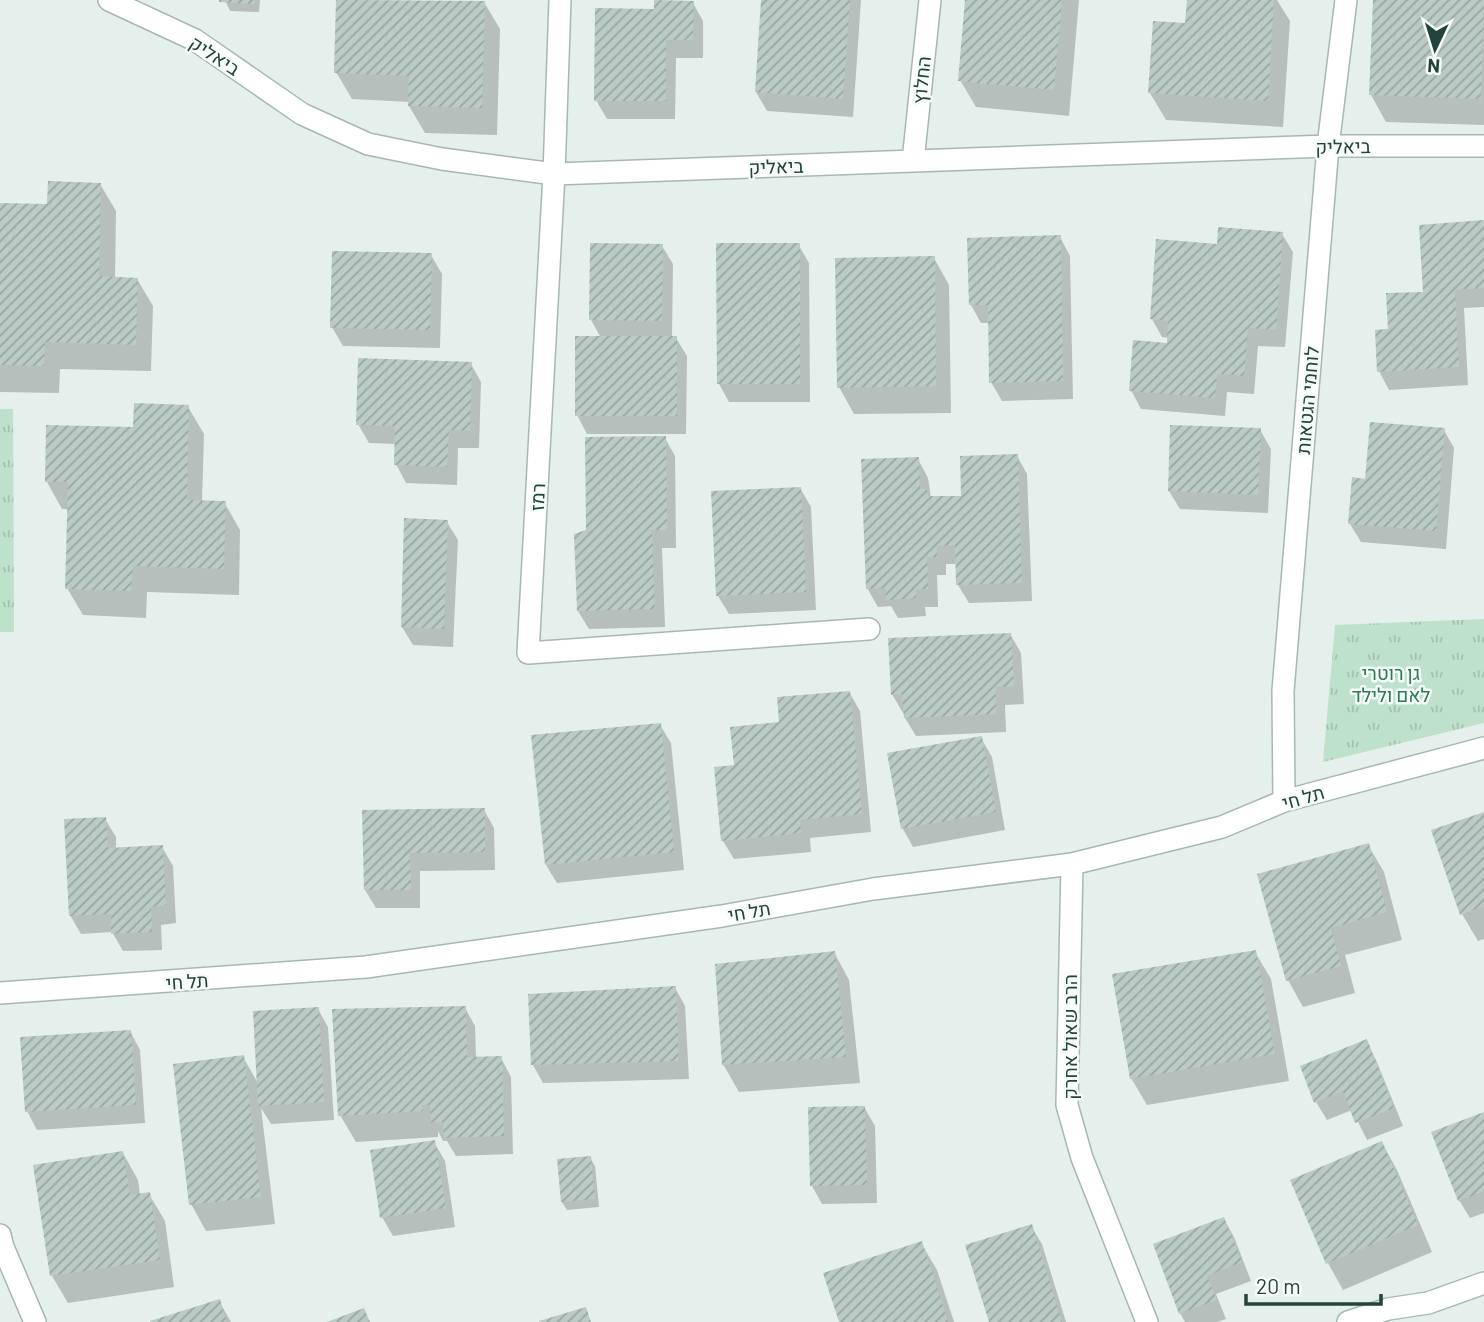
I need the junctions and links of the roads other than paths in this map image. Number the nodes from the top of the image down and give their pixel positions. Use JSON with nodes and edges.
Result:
{"nodes":[{"id":1,"x":109,"y":0,"type":"edge"},
{"id":2,"x":560,"y":0,"type":"edge"},
{"id":3,"x":930,"y":0,"type":"edge"},
{"id":4,"x":1346,"y":0,"type":"edge"},
{"id":5,"x":1328,"y":146,"type":"junction"},
{"id":6,"x":1484,"y":146,"type":"edge"},
{"id":7,"x":913,"y":161,"type":"junction"},
{"id":8,"x":554,"y":174,"type":"junction"},
{"id":9,"x":869,"y":629,"type":"dead end"},
{"id":10,"x":1484,"y":748,"type":"edge"},
{"id":11,"x":1284,"y":801,"type":"junction"},
{"id":12,"x":1072,"y":864,"type":"junction"},
{"id":13,"x":0,"y":993,"type":"edge"},
{"id":14,"x":1,"y":1244,"type":"edge"},
{"id":15,"x":1484,"y":1283,"type":"edge"},
{"id":16,"x":1428,"y":1303,"type":"junction"},
{"id":17,"x":35,"y":1322,"type":"edge"},
{"id":18,"x":1147,"y":1322,"type":"edge"},
{"id":19,"x":1348,"y":1322,"type":"edge"},
{"id":20,"x":1403,"y":1322,"type":"edge"}],
"edges":[{"from":1,"to":8,"type":"street","name":"ביאליק"},
{"from":2,"to":8,"type":"street","name":"רמז"},
{"from":3,"to":7,"type":"street","name":"החלוץ"},
{"from":4,"to":5,"type":"street","name":"לוחמי הגטאות"},
{"from":5,"to":6,"type":"street","name":"ביאליק"},
{"from":5,"to":7,"type":"street","name":"ביאליק"},
{"from":5,"to":11,"type":"street","name":"לוחמי הגטאות"},
{"from":7,"to":8,"type":"street","name":"ביאליק"},
{"from":8,"to":9,"type":"street","name":"רמז"},
{"from":10,"to":11,"type":"street","name":"תל חי"},
{"from":11,"to":12,"type":"street","name":"תל חי"},
{"from":12,"to":13,"type":"street","name":"תל חי"},
{"from":12,"to":18,"type":"street","name":"הרב שאול אחרק"},
{"from":14,"to":17,"type":"street"},
{"from":15,"to":16,"type":"street"},
{"from":16,"to":19,"type":"street"},
{"from":16,"to":20,"type":"street"}]}
